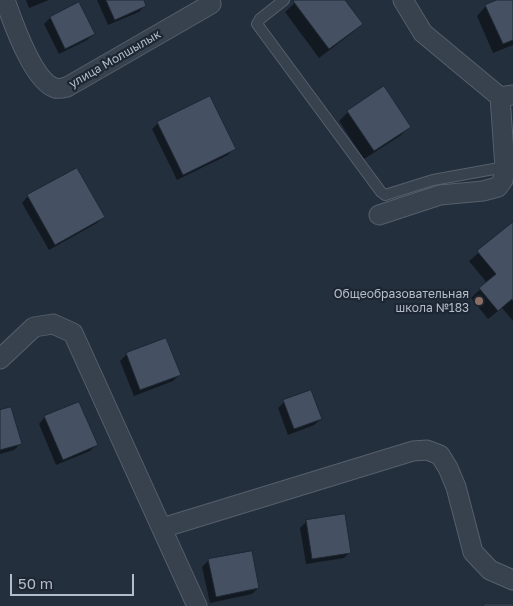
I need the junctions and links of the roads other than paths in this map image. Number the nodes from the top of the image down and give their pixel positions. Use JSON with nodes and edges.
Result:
{"nodes":[{"id":1,"x":5,"y":0,"type":"edge"},
{"id":2,"x":284,"y":0,"type":"edge"},
{"id":3,"x":403,"y":0,"type":"edge"},
{"id":4,"x":211,"y":4,"type":"dead end"},
{"id":5,"x":506,"y":96,"type":"edge"},
{"id":6,"x":505,"y":167,"type":"junction"},
{"id":7,"x":379,"y":215,"type":"dead end"},
{"id":8,"x":0,"y":359,"type":"edge"},
{"id":9,"x":162,"y":528,"type":"junction"},
{"id":10,"x":513,"y":580,"type":"edge"},
{"id":11,"x":197,"y":606,"type":"edge"}],
"edges":[{"from":1,"to":4,"type":"street","name":"улица Молшылык"},
{"from":2,"to":6,"type":"lane"},
{"from":3,"to":5,"type":"street"},
{"from":5,"to":6,"type":"street"},
{"from":6,"to":7,"type":"street"},
{"from":8,"to":9,"type":"street"},
{"from":9,"to":10,"type":"street"},
{"from":9,"to":11,"type":"street"}]}
